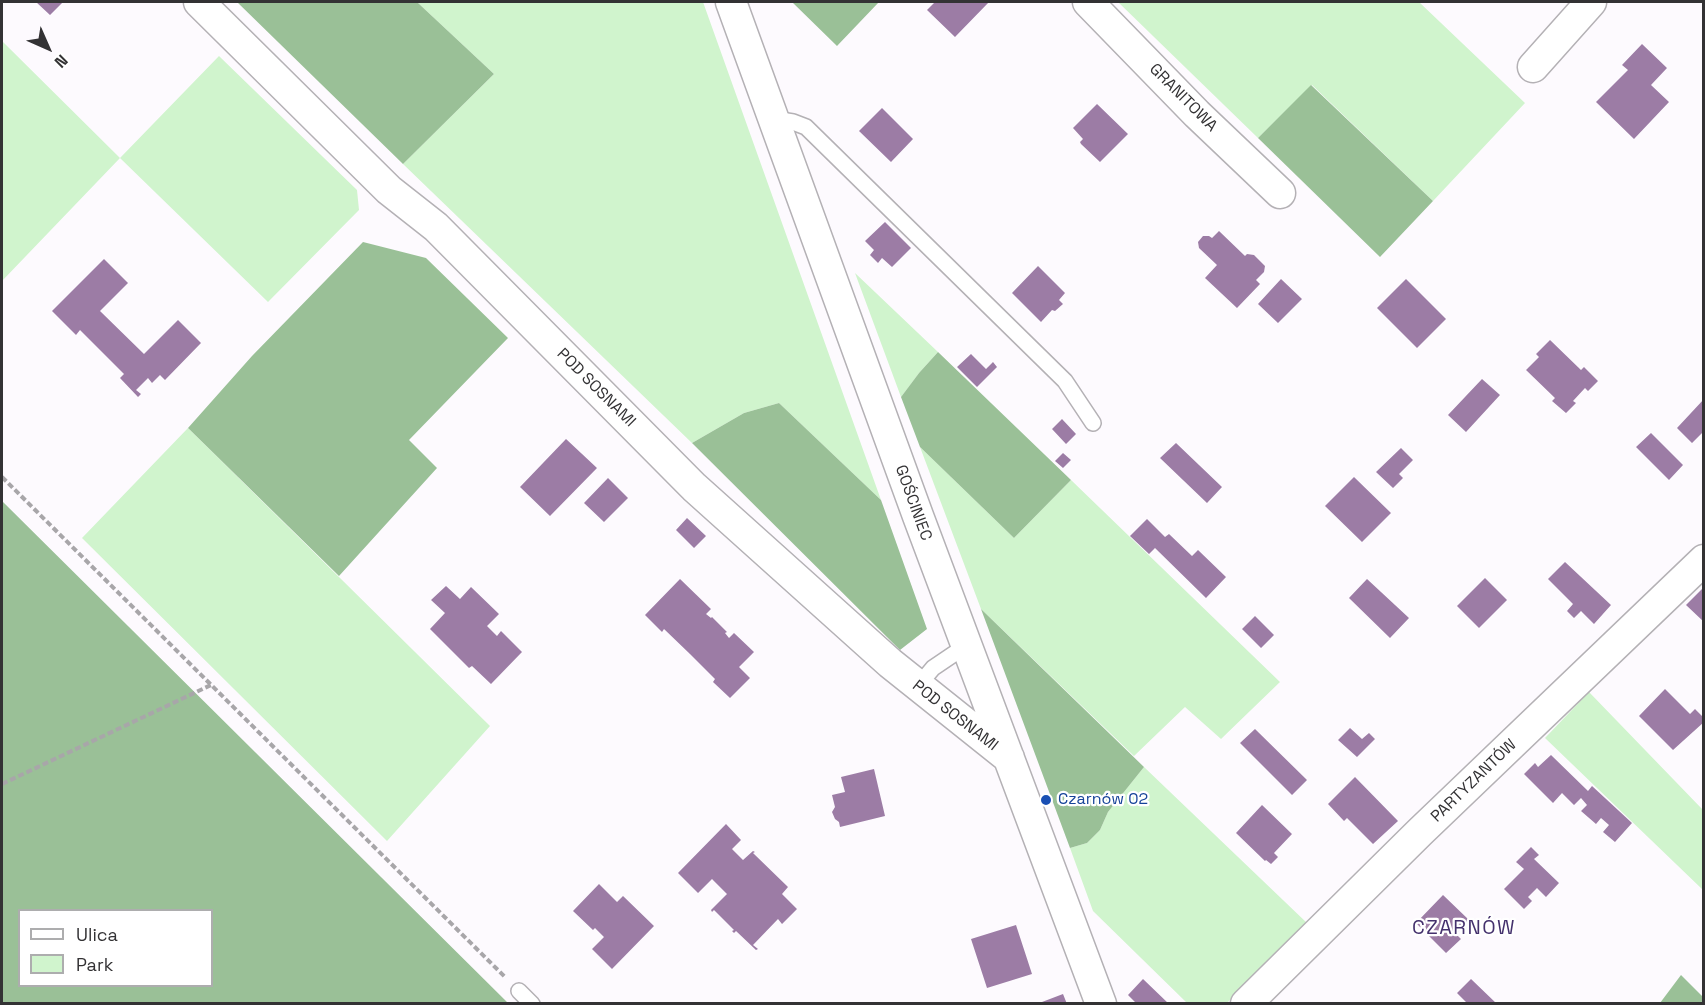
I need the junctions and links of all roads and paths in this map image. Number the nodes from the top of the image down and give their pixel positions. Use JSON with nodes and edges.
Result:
{"nodes":[{"id":1,"x":199,"y":2,"type":"edge"},
{"id":2,"x":731,"y":2,"type":"edge"},
{"id":3,"x":1088,"y":2,"type":"edge"},
{"id":4,"x":1591,"y":2,"type":"edge"},
{"id":5,"x":1533,"y":67,"type":"dead end"},
{"id":6,"x":774,"y":119,"type":"junction"},
{"id":7,"x":1280,"y":193,"type":"dead end"},
{"id":8,"x":1093,"y":423,"type":"dead end"},
{"id":9,"x":2,"y":477,"type":"edge"},
{"id":10,"x":1704,"y":560,"type":"edge"},
{"id":11,"x":967,"y":645,"type":"junction"},
{"id":12,"x":211,"y":685,"type":"junction"},
{"id":13,"x":921,"y":689,"type":"junction"},
{"id":14,"x":1009,"y":758,"type":"junction"},
{"id":15,"x":2,"y":784,"type":"edge"},
{"id":16,"x":519,"y":991,"type":"joint"},
{"id":17,"x":532,"y":1004,"type":"edge"},
{"id":18,"x":1101,"y":1004,"type":"edge"},
{"id":19,"x":1246,"y":1004,"type":"edge"}],
"edges":[{"from":1,"to":13,"type":"street","name":"POD SOSNAMI"},
{"from":2,"to":6,"type":"street","name":"GOŚCINIEC"},
{"from":3,"to":7,"type":"street","name":"GRANITOWA"},
{"from":4,"to":5,"type":"street"},
{"from":6,"to":8,"type":"lane"},
{"from":6,"to":11,"type":"street","name":"GOŚCINIEC"},
{"from":9,"to":12,"type":"path"},
{"from":10,"to":19,"type":"street","name":"PARTYZANTÓW"},
{"from":11,"to":13,"type":"lane"},
{"from":11,"to":14,"type":"street","name":"GOŚCINIEC"},
{"from":12,"to":15,"type":"path"},
{"from":12,"to":16,"type":"path"},
{"from":13,"to":14,"type":"street","name":"POD SOSNAMI"},
{"from":14,"to":18,"type":"street","name":"GOŚCINIEC"},
{"from":16,"to":17,"type":"lane"}]}
